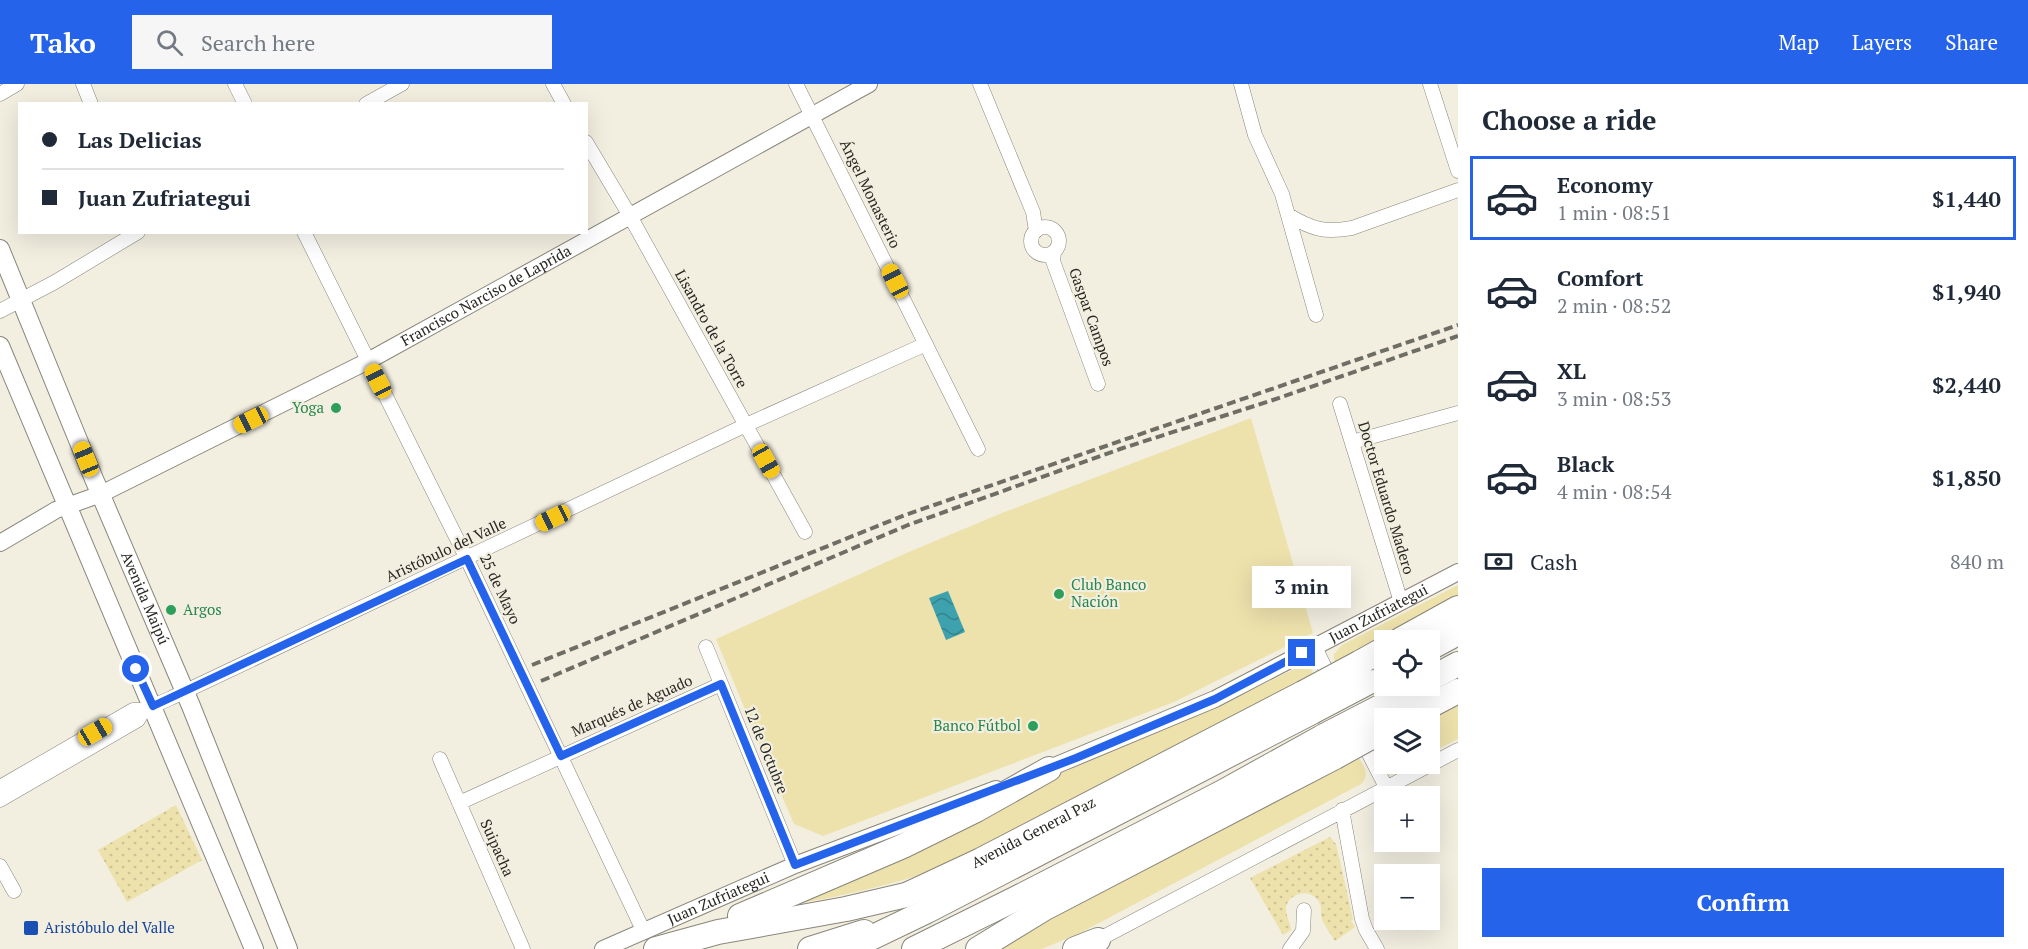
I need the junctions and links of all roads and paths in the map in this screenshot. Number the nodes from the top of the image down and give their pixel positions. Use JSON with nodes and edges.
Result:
{"nodes":[{"id":1,"x":17,"y":84,"type":"edge"},
{"id":2,"x":83,"y":84,"type":"edge"},
{"id":3,"x":235,"y":84,"type":"edge"},
{"id":4,"x":402,"y":84,"type":"edge"},
{"id":5,"x":553,"y":84,"type":"edge"},
{"id":6,"x":796,"y":84,"type":"edge"},
{"id":7,"x":869,"y":84,"type":"edge"},
{"id":8,"x":980,"y":84,"type":"edge"},
{"id":9,"x":1241,"y":84,"type":"edge"},
{"id":10,"x":1430,"y":84,"type":"edge"},
{"id":11,"x":0,"y":94,"type":"edge"},
{"id":12,"x":90,"y":102,"type":"edge"},
{"id":13,"x":244,"y":102,"type":"edge"},
{"id":14,"x":370,"y":102,"type":"edge"},
{"id":15,"x":563,"y":102,"type":"edge"},
{"id":16,"x":813,"y":115,"type":"junction"},
{"id":17,"x":588,"y":145,"type":"edge"},
{"id":18,"x":1458,"y":171,"type":"edge"},
{"id":19,"x":1458,"y":190,"type":"edge"},
{"id":20,"x":1288,"y":215,"type":"junction"},
{"id":21,"x":630,"y":216,"type":"junction"},
{"id":22,"x":1041,"y":229,"type":"junction"},
{"id":23,"x":135,"y":234,"type":"edge"},
{"id":24,"x":305,"y":234,"type":"edge"},
{"id":25,"x":0,"y":249,"type":"edge"},
{"id":26,"x":1051,"y":256,"type":"junction"},
{"id":27,"x":22,"y":301,"type":"junction"},
{"id":28,"x":0,"y":311,"type":"edge"},
{"id":29,"x":1316,"y":315,"type":"dead end"},
{"id":30,"x":926,"y":344,"type":"junction"},
{"id":31,"x":0,"y":346,"type":"edge"},
{"id":32,"x":369,"y":361,"type":"junction"},
{"id":33,"x":1098,"y":384,"type":"dead end"},
{"id":34,"x":1340,"y":404,"type":"dead end"},
{"id":35,"x":1458,"y":413,"type":"edge"},
{"id":36,"x":746,"y":425,"type":"junction"},
{"id":37,"x":1352,"y":442,"type":"junction"},
{"id":38,"x":978,"y":449,"type":"dead end"},
{"id":39,"x":101,"y":494,"type":"junction"},
{"id":40,"x":68,"y":506,"type":"junction"},
{"id":41,"x":805,"y":532,"type":"dead end"},
{"id":42,"x":0,"y":543,"type":"edge"},
{"id":43,"x":467,"y":559,"type":"junction"},
{"id":44,"x":1458,"y":572,"type":"edge"},
{"id":45,"x":1401,"y":602,"type":"junction"},
{"id":46,"x":1458,"y":608,"type":"edge"},
{"id":47,"x":1458,"y":627,"type":"edge"},
{"id":48,"x":1418,"y":630,"type":"edge"},
{"id":49,"x":1442,"y":641,"type":"edge"},
{"id":50,"x":706,"y":646,"type":"dead end"},
{"id":51,"x":1315,"y":647,"type":"junction"},
{"id":52,"x":1458,"y":664,"type":"edge"},
{"id":53,"x":1328,"y":672,"type":"dead end"},
{"id":54,"x":1371,"y":673,"type":"edge"},
{"id":55,"x":1440,"y":674,"type":"edge"},
{"id":56,"x":721,"y":684,"type":"junction"},
{"id":57,"x":1458,"y":691,"type":"edge"},
{"id":58,"x":185,"y":692,"type":"junction"},
{"id":59,"x":1400,"y":696,"type":"edge"},
{"id":60,"x":1307,"y":703,"type":"junction"},
{"id":61,"x":148,"y":708,"type":"junction"},
{"id":62,"x":1426,"y":708,"type":"edge"},
{"id":63,"x":1374,"y":733,"type":"edge"},
{"id":64,"x":1329,"y":746,"type":"junction"},
{"id":65,"x":1367,"y":750,"type":"dead end"},
{"id":66,"x":1458,"y":750,"type":"edge"},
{"id":67,"x":561,"y":756,"type":"junction"},
{"id":68,"x":440,"y":759,"type":"dead end"},
{"id":69,"x":1049,"y":769,"type":"junction"},
{"id":70,"x":1385,"y":786,"type":"edge"},
{"id":71,"x":1388,"y":786,"type":"edge"},
{"id":72,"x":0,"y":787,"type":"edge"},
{"id":73,"x":1374,"y":793,"type":"edge"},
{"id":74,"x":0,"y":800,"type":"edge"},
{"id":75,"x":459,"y":803,"type":"junction"},
{"id":76,"x":1342,"y":810,"type":"junction"},
{"id":77,"x":795,"y":865,"type":"junction"},
{"id":78,"x":0,"y":866,"type":"edge"},
{"id":79,"x":14,"y":891,"type":"dead end"},
{"id":80,"x":1017,"y":898,"type":"junction"},
{"id":81,"x":1304,"y":910,"type":"dead end"},
{"id":82,"x":927,"y":911,"type":"junction"},
{"id":83,"x":650,"y":940,"type":"edge"},
{"id":84,"x":684,"y":940,"type":"junction"},
{"id":85,"x":1090,"y":944,"type":"edge"},
{"id":86,"x":254,"y":949,"type":"edge"},
{"id":87,"x":288,"y":949,"type":"edge"},
{"id":88,"x":523,"y":949,"type":"edge"},
{"id":89,"x":603,"y":949,"type":"edge"},
{"id":90,"x":810,"y":949,"type":"edge"},
{"id":91,"x":848,"y":949,"type":"edge"},
{"id":92,"x":914,"y":949,"type":"edge"},
{"id":93,"x":947,"y":949,"type":"edge"},
{"id":94,"x":978,"y":949,"type":"edge"},
{"id":95,"x":1075,"y":949,"type":"edge"},
{"id":96,"x":1290,"y":949,"type":"edge"},
{"id":97,"x":1377,"y":949,"type":"edge"}],
"edges":[{"from":1,"to":11,"type":"street"},
{"from":2,"to":12,"type":"street"},
{"from":3,"to":13,"type":"street"},
{"from":4,"to":14,"type":"street"},
{"from":5,"to":15,"type":"street"},
{"from":6,"to":16,"type":"street","name":"Ángel Monasterio"},
{"from":7,"to":16,"type":"street","name":"Francisco Narciso de Laprida"},
{"from":8,"to":22,"type":"street"},
{"from":9,"to":20,"type":"street"},
{"from":10,"to":18,"type":"street"},
{"from":16,"to":21,"type":"street","name":"Francisco Narciso de Laprida"},
{"from":16,"to":30,"type":"street","name":"Ángel Monasterio"},
{"from":17,"to":21,"type":"street","name":"Lisandro de la Torre"},
{"from":19,"to":20,"type":"street"},
{"from":20,"to":29,"type":"street"},
{"from":21,"to":32,"type":"street","name":"Francisco Narciso de Laprida"},
{"from":21,"to":36,"type":"street","name":"Lisandro de la Torre"},
{"from":22,"to":26,"type":"street"},
{"from":22,"to":26,"type":"street"},
{"from":23,"to":27,"type":"street"},
{"from":24,"to":32,"type":"street","name":"25 de Mayo"},
{"from":25,"to":27,"type":"main road","name":"Avenida Maipú"},
{"from":26,"to":33,"type":"street","name":"Gaspar Campos"},
{"from":27,"to":28,"type":"street"},
{"from":27,"to":39,"type":"main road","name":"Avenida Maipú"},
{"from":30,"to":36,"type":"street","name":"Aristóbulo del Valle"},
{"from":30,"to":38,"type":"street","name":"Ángel Monasterio"},
{"from":31,"to":40,"type":"main road"},
{"from":32,"to":39,"type":"street","name":"Francisco Narciso de Laprida"},
{"from":32,"to":43,"type":"street","name":"25 de Mayo"},
{"from":34,"to":37,"type":"street","name":"Doctor Eduardo Madero"},
{"from":35,"to":37,"type":"street"},
{"from":36,"to":41,"type":"street","name":"Lisandro de la Torre"},
{"from":36,"to":43,"type":"street","name":"Aristóbulo del Valle"},
{"from":37,"to":45,"type":"street","name":"Doctor Eduardo Madero"},
{"from":39,"to":40,"type":"street","name":"Francisco Narciso de Laprida"},
{"from":39,"to":58,"type":"main road","name":"Avenida Maipú"},
{"from":40,"to":42,"type":"street","name":"Francisco Narciso de Laprida"},
{"from":40,"to":61,"type":"main road"},
{"from":43,"to":58,"type":"street","name":"Aristóbulo del Valle"},
{"from":43,"to":67,"type":"street","name":"25 de Mayo"},
{"from":44,"to":45,"type":"street","name":"Juan Zufriategui"},
{"from":45,"to":51,"type":"street","name":"Juan Zufriategui"},
{"from":46,"to":48,"type":"highway"},
{"from":47,"to":49,"type":"highway"},
{"from":50,"to":56,"type":"street","name":"12 de Octubre"},
{"from":51,"to":53,"type":"street"},
{"from":51,"to":69,"type":"street","name":"Juan Zufriategui"},
{"from":52,"to":55,"type":"highway"},
{"from":54,"to":60,"type":"highway","name":"Avenida General Paz","bridge":true},
{"from":56,"to":67,"type":"street","name":"Marqués de Aguado"},
{"from":56,"to":77,"type":"street","name":"12 de Octubre"},
{"from":57,"to":62,"type":"highway"},
{"from":58,"to":61,"type":"street","name":"Aristóbulo del Valle"},
{"from":58,"to":87,"type":"main road","name":"Avenida Maipú"},
{"from":59,"to":64,"type":"highway","bridge":true},
{"from":60,"to":82,"type":"highway","name":"Avenida General Paz"},
{"from":60,"to":84,"type":"highway","name":"Avenida General Paz"},
{"from":61,"to":72,"type":"street","name":"Aristóbulo del Valle"},
{"from":61,"to":74,"type":"street","name":"Aristóbulo del Valle"},
{"from":61,"to":86,"type":"main road"},
{"from":63,"to":64,"type":"highway","bridge":true},
{"from":64,"to":80,"type":"highway"},
{"from":64,"to":94,"type":"highway"},
{"from":65,"to":70,"type":"street"},
{"from":66,"to":71,"type":"street"},
{"from":67,"to":75,"type":"street","name":"Marqués de Aguado"},
{"from":67,"to":83,"type":"street","name":"25 de Mayo"},
{"from":68,"to":75,"type":"street","name":"Suipacha"},
{"from":69,"to":77,"type":"street","name":"Juan Zufriategui"},
{"from":69,"to":84,"type":"highway"},
{"from":73,"to":76,"type":"street"},
{"from":75,"to":88,"type":"street","name":"Suipacha"},
{"from":76,"to":85,"type":"street"},
{"from":76,"to":97,"type":"street"},
{"from":77,"to":83,"type":"street","name":"Juan Zufriategui"},
{"from":78,"to":79,"type":"street"},
{"from":80,"to":92,"type":"highway"},
{"from":80,"to":93,"type":"highway"},
{"from":81,"to":96,"type":"street"},
{"from":82,"to":90,"type":"highway"},
{"from":82,"to":91,"type":"highway","name":"Avenida General Paz"},
{"from":83,"to":84,"type":"highway","name":"Avenida General Paz"},
{"from":83,"to":89,"type":"street","name":"Juan Zufriategui"},
{"from":85,"to":95,"type":"highway"}]}
